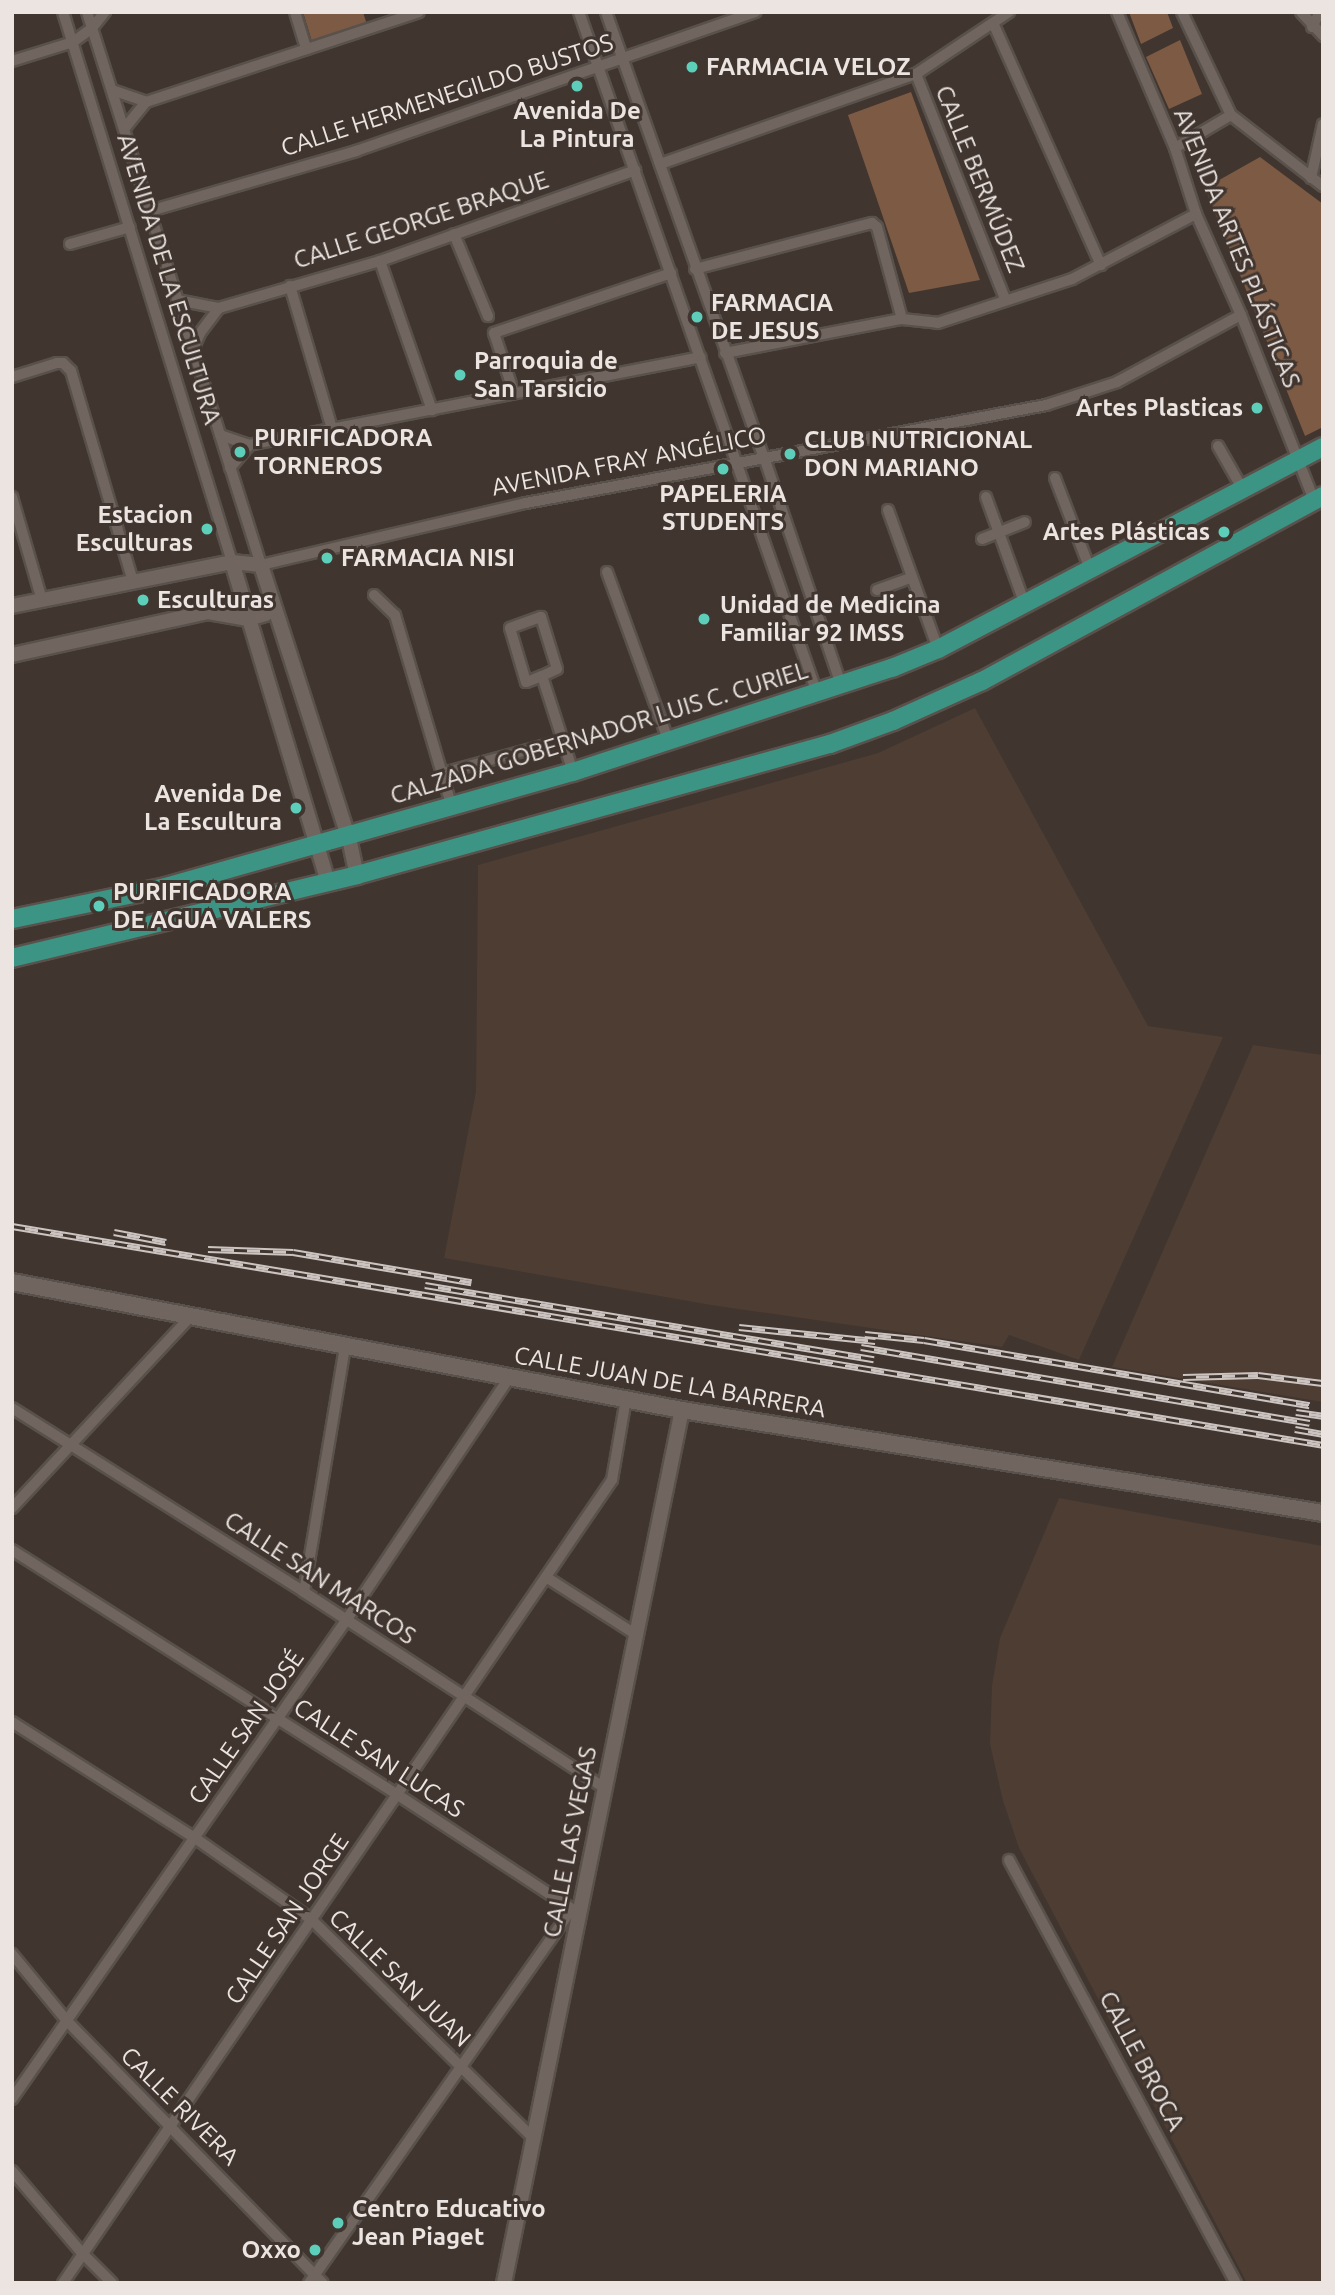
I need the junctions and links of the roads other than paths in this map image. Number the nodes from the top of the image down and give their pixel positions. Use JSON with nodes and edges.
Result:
{"nodes":[{"id":1,"x":63,"y":12,"type":"edge"},
{"id":2,"x":87,"y":12,"type":"edge"},
{"id":3,"x":105,"y":12,"type":"edge"},
{"id":4,"x":295,"y":12,"type":"edge"},
{"id":5,"x":419,"y":12,"type":"edge"},
{"id":6,"x":579,"y":12,"type":"edge"},
{"id":7,"x":606,"y":12,"type":"edge"},
{"id":8,"x":755,"y":12,"type":"edge"},
{"id":9,"x":1009,"y":12,"type":"edge"},
{"id":10,"x":1117,"y":12,"type":"edge"},
{"id":11,"x":1182,"y":12,"type":"edge"},
{"id":12,"x":1301,"y":12,"type":"edge"},
{"id":13,"x":1320,"y":12,"type":"edge"},
{"id":14,"x":994,"y":24,"type":"junction"},
{"id":15,"x":1312,"y":27,"type":"junction"},
{"id":16,"x":92,"y":28,"type":"junction"},
{"id":17,"x":1323,"y":36,"type":"edge"},
{"id":18,"x":73,"y":42,"type":"junction"},
{"id":19,"x":306,"y":49,"type":"junction"},
{"id":20,"x":623,"y":59,"type":"junction"},
{"id":21,"x":12,"y":61,"type":"edge"},
{"id":22,"x":596,"y":69,"type":"junction"},
{"id":23,"x":916,"y":74,"type":"junction"},
{"id":24,"x":112,"y":90,"type":"junction"},
{"id":25,"x":146,"y":102,"type":"junction"},
{"id":26,"x":1231,"y":115,"type":"junction"},
{"id":27,"x":1323,"y":124,"type":"edge"},
{"id":28,"x":124,"y":129,"type":"junction"},
{"id":29,"x":1175,"y":148,"type":"junction"},
{"id":30,"x":660,"y":164,"type":"junction"},
{"id":31,"x":635,"y":170,"type":"junction"},
{"id":32,"x":1311,"y":178,"type":"junction"},
{"id":33,"x":1323,"y":187,"type":"edge"},
{"id":34,"x":150,"y":211,"type":"junction"},
{"id":35,"x":1196,"y":214,"type":"junction"},
{"id":36,"x":130,"y":227,"type":"junction"},
{"id":37,"x":454,"y":234,"type":"junction"},
{"id":38,"x":70,"y":244,"type":"dead end"},
{"id":39,"x":380,"y":261,"type":"junction"},
{"id":40,"x":1101,"y":265,"type":"junction"},
{"id":41,"x":695,"y":269,"type":"junction"},
{"id":42,"x":671,"y":273,"type":"junction"},
{"id":43,"x":290,"y":286,"type":"junction"},
{"id":44,"x":1005,"y":299,"type":"junction"},
{"id":45,"x":177,"y":300,"type":"junction"},
{"id":46,"x":219,"y":308,"type":"junction"},
{"id":47,"x":1241,"y":315,"type":"junction"},
{"id":48,"x":488,"y":316,"type":"dead end"},
{"id":49,"x":902,"y":319,"type":"junction"},
{"id":50,"x":193,"y":349,"type":"junction"},
{"id":51,"x":725,"y":354,"type":"junction"},
{"id":52,"x":700,"y":357,"type":"junction"},
{"id":53,"x":12,"y":377,"type":"edge"},
{"id":54,"x":514,"y":393,"type":"junction"},
{"id":55,"x":432,"y":410,"type":"junction"},
{"id":56,"x":332,"y":429,"type":"junction"},
{"id":57,"x":220,"y":435,"type":"junction"},
{"id":58,"x":249,"y":445,"type":"junction"},
{"id":59,"x":1218,"y":446,"type":"dead end"},
{"id":60,"x":1323,"y":447,"type":"edge"},
{"id":61,"x":764,"y":457,"type":"junction"},
{"id":62,"x":1299,"y":460,"type":"junction"},
{"id":63,"x":738,"y":463,"type":"junction"},
{"id":64,"x":230,"y":468,"type":"junction"},
{"id":65,"x":1055,"y":478,"type":"dead end"},
{"id":66,"x":1242,"y":489,"type":"junction"},
{"id":67,"x":12,"y":497,"type":"edge"},
{"id":68,"x":986,"y":497,"type":"dead end"},
{"id":69,"x":1318,"y":498,"type":"edge"},
{"id":70,"x":888,"y":510,"type":"dead end"},
{"id":71,"x":1025,"y":522,"type":"dead end"},
{"id":72,"x":999,"y":532,"type":"junction"},
{"id":73,"x":982,"y":538,"type":"dead end"},
{"id":74,"x":232,"y":562,"type":"junction"},
{"id":75,"x":261,"y":565,"type":"junction"},
{"id":76,"x":1090,"y":569,"type":"junction"},
{"id":77,"x":607,"y":572,"type":"dead end"},
{"id":78,"x":912,"y":577,"type":"junction"},
{"id":79,"x":133,"y":581,"type":"junction"},
{"id":80,"x":877,"y":590,"type":"dead end"},
{"id":81,"x":374,"y":595,"type":"dead end"},
{"id":82,"x":42,"y":600,"type":"junction"},
{"id":83,"x":1024,"y":602,"type":"junction"},
{"id":84,"x":12,"y":606,"type":"edge"},
{"id":85,"x":274,"y":607,"type":"junction"},
{"id":86,"x":248,"y":619,"type":"junction"},
{"id":87,"x":938,"y":649,"type":"junction"},
{"id":88,"x":12,"y":655,"type":"edge"},
{"id":89,"x":542,"y":676,"type":"junction"},
{"id":90,"x":841,"y":685,"type":"junction"},
{"id":91,"x":817,"y":693,"type":"junction"},
{"id":92,"x":564,"y":740,"type":"junction"},
{"id":93,"x":669,"y":742,"type":"junction"},
{"id":94,"x":573,"y":772,"type":"junction"},
{"id":95,"x":443,"y":774,"type":"junction"},
{"id":96,"x":451,"y":804,"type":"junction"},
{"id":97,"x":347,"y":835,"type":"junction"},
{"id":98,"x":319,"y":842,"type":"junction"},
{"id":99,"x":357,"y":874,"type":"junction"},
{"id":100,"x":328,"y":881,"type":"junction"},
{"id":101,"x":12,"y":919,"type":"edge"},
{"id":102,"x":12,"y":958,"type":"edge"},
{"id":103,"x":13,"y":1283,"type":"edge"},
{"id":104,"x":191,"y":1316,"type":"junction"},
{"id":105,"x":345,"y":1346,"type":"junction"},
{"id":106,"x":510,"y":1376,"type":"junction"},
{"id":107,"x":626,"y":1399,"type":"junction"},
{"id":108,"x":12,"y":1408,"type":"edge"},
{"id":109,"x":682,"y":1410,"type":"junction"},
{"id":110,"x":72,"y":1444,"type":"junction"},
{"id":111,"x":12,"y":1508,"type":"edge"},
{"id":112,"x":1323,"y":1513,"type":"edge"},
{"id":113,"x":12,"y":1550,"type":"edge"},
{"id":114,"x":546,"y":1577,"type":"junction"},
{"id":115,"x":304,"y":1591,"type":"junction"},
{"id":116,"x":347,"y":1619,"type":"junction"},
{"id":117,"x":635,"y":1634,"type":"junction"},
{"id":118,"x":465,"y":1696,"type":"junction"},
{"id":119,"x":278,"y":1718,"type":"junction"},
{"id":120,"x":12,"y":1722,"type":"edge"},
{"id":121,"x":603,"y":1787,"type":"junction"},
{"id":122,"x":398,"y":1794,"type":"junction"},
{"id":123,"x":194,"y":1838,"type":"junction"},
{"id":124,"x":1009,"y":1860,"type":"dead end"},
{"id":125,"x":575,"y":1912,"type":"junction"},
{"id":126,"x":312,"y":1920,"type":"junction"},
{"id":127,"x":12,"y":1954,"type":"edge"},
{"id":128,"x":67,"y":2021,"type":"junction"},
{"id":129,"x":462,"y":2068,"type":"junction"},
{"id":130,"x":12,"y":2099,"type":"edge"},
{"id":131,"x":172,"y":2125,"type":"junction"},
{"id":132,"x":535,"y":2140,"type":"junction"},
{"id":133,"x":12,"y":2171,"type":"edge"},
{"id":134,"x":83,"y":2254,"type":"junction"},
{"id":135,"x":316,"y":2280,"type":"edge"},
{"id":136,"x":62,"y":2283,"type":"edge"},
{"id":137,"x":112,"y":2283,"type":"edge"},
{"id":138,"x":504,"y":2283,"type":"edge"},
{"id":139,"x":1236,"y":2283,"type":"edge"}],
"edges":[{"from":1,"to":18,"type":"street","name":"AVENIDA DE LA ESCULTURA"},
{"from":2,"to":16,"type":"street","name":"AVENIDA DE LA ESCULTURA"},
{"from":3,"to":16,"type":"street"},
{"from":4,"to":19,"type":"street"},
{"from":5,"to":19,"type":"street"},
{"from":6,"to":22,"type":"street"},
{"from":7,"to":20,"type":"street"},
{"from":8,"to":20,"type":"street","name":"CALLE HERMENEGILDO BUSTOS"},
{"from":9,"to":14,"type":"street"},
{"from":10,"to":29,"type":"street","name":"AVENIDA ARTES PLÁSTICAS"},
{"from":11,"to":26,"type":"street"},
{"from":12,"to":15,"type":"street"},
{"from":13,"to":15,"type":"street"},
{"from":14,"to":23,"type":"street"},
{"from":14,"to":40,"type":"street"},
{"from":15,"to":17,"type":"street"},
{"from":16,"to":18,"type":"street"},
{"from":16,"to":24,"type":"street","name":"AVENIDA DE LA ESCULTURA"},
{"from":18,"to":21,"type":"street"},
{"from":18,"to":36,"type":"street","name":"AVENIDA DE LA ESCULTURA"},
{"from":19,"to":25,"type":"street"},
{"from":20,"to":22,"type":"street","name":"CALLE HERMENEGILDO BUSTOS"},
{"from":20,"to":30,"type":"street"},
{"from":22,"to":31,"type":"street"},
{"from":22,"to":34,"type":"street","name":"CALLE HERMENEGILDO BUSTOS"},
{"from":23,"to":30,"type":"street"},
{"from":23,"to":44,"type":"street","name":"CALLE BERMÚDEZ"},
{"from":24,"to":25,"type":"street"},
{"from":24,"to":28,"type":"street","name":"AVENIDA DE LA ESCULTURA"},
{"from":25,"to":28,"type":"street"},
{"from":26,"to":29,"type":"street"},
{"from":26,"to":32,"type":"street"},
{"from":27,"to":32,"type":"street"},
{"from":28,"to":34,"type":"street","name":"AVENIDA DE LA ESCULTURA"},
{"from":29,"to":35,"type":"street","name":"AVENIDA ARTES PLÁSTICAS"},
{"from":30,"to":41,"type":"street"},
{"from":31,"to":37,"type":"street","name":"CALLE GEORGE BRAQUE"},
{"from":31,"to":42,"type":"street"},
{"from":32,"to":33,"type":"street"},
{"from":34,"to":45,"type":"street","name":"AVENIDA DE LA ESCULTURA"},
{"from":35,"to":40,"type":"street"},
{"from":35,"to":47,"type":"street","name":"AVENIDA ARTES PLÁSTICAS"},
{"from":36,"to":38,"type":"street"},
{"from":36,"to":74,"type":"street","name":"AVENIDA DE LA ESCULTURA"},
{"from":37,"to":39,"type":"street","name":"CALLE GEORGE BRAQUE"},
{"from":37,"to":48,"type":"street"},
{"from":39,"to":43,"type":"street","name":"CALLE GEORGE BRAQUE"},
{"from":39,"to":55,"type":"street"},
{"from":40,"to":44,"type":"street"},
{"from":41,"to":49,"type":"street"},
{"from":41,"to":51,"type":"street"},
{"from":42,"to":52,"type":"street"},
{"from":42,"to":54,"type":"street"},
{"from":43,"to":46,"type":"street","name":"CALLE GEORGE BRAQUE"},
{"from":43,"to":56,"type":"street"},
{"from":44,"to":49,"type":"street"},
{"from":45,"to":46,"type":"street","name":"CALLE GEORGE BRAQUE"},
{"from":45,"to":50,"type":"street","name":"AVENIDA DE LA ESCULTURA"},
{"from":46,"to":50,"type":"street"},
{"from":47,"to":61,"type":"street","name":"AVENIDA FRAY ANGÉLICO"},
{"from":47,"to":62,"type":"street","name":"AVENIDA ARTES PLÁSTICAS"},
{"from":49,"to":51,"type":"street"},
{"from":50,"to":57,"type":"street","name":"AVENIDA DE LA ESCULTURA"},
{"from":51,"to":61,"type":"street"},
{"from":52,"to":54,"type":"street"},
{"from":52,"to":63,"type":"street"},
{"from":53,"to":79,"type":"street"},
{"from":54,"to":55,"type":"street"},
{"from":55,"to":56,"type":"street"},
{"from":56,"to":58,"type":"street"},
{"from":57,"to":58,"type":"street"},
{"from":57,"to":64,"type":"street","name":"AVENIDA DE LA ESCULTURA"},
{"from":58,"to":64,"type":"street"},
{"from":59,"to":66,"type":"street"},
{"from":60,"to":62,"type":"main road","name":"CALZADA GOBERNADOR LUIS C. CURIEL"},
{"from":61,"to":63,"type":"street","name":"AVENIDA FRAY ANGÉLICO"},
{"from":61,"to":90,"type":"street"},
{"from":62,"to":66,"type":"main road","name":"CALZADA GOBERNADOR LUIS C. CURIEL"},
{"from":62,"to":69,"type":"street","name":"AVENIDA ARTES PLÁSTICAS"},
{"from":63,"to":75,"type":"street","name":"AVENIDA FRAY ANGÉLICO"},
{"from":63,"to":91,"type":"street"},
{"from":64,"to":75,"type":"street","name":"AVENIDA DE LA ESCULTURA"},
{"from":65,"to":76,"type":"street"},
{"from":66,"to":76,"type":"main road","name":"CALZADA GOBERNADOR LUIS C. CURIEL"},
{"from":67,"to":82,"type":"street"},
{"from":68,"to":72,"type":"street"},
{"from":69,"to":99,"type":"main road"},
{"from":70,"to":78,"type":"street"},
{"from":71,"to":72,"type":"street"},
{"from":72,"to":73,"type":"street"},
{"from":72,"to":83,"type":"street"},
{"from":74,"to":75,"type":"street","name":"AVENIDA FRAY ANGÉLICO"},
{"from":74,"to":79,"type":"street","name":"AVENIDA FRAY ANGÉLICO"},
{"from":74,"to":86,"type":"street","name":"AVENIDA DE LA ESCULTURA"},
{"from":75,"to":85,"type":"street","name":"AVENIDA DE LA ESCULTURA"},
{"from":76,"to":83,"type":"main road","name":"CALZADA GOBERNADOR LUIS C. CURIEL"},
{"from":77,"to":93,"type":"street"},
{"from":78,"to":80,"type":"street"},
{"from":78,"to":87,"type":"street"},
{"from":79,"to":82,"type":"street","name":"AVENIDA FRAY ANGÉLICO"},
{"from":81,"to":95,"type":"street"},
{"from":82,"to":84,"type":"street","name":"AVENIDA FRAY ANGÉLICO"},
{"from":83,"to":87,"type":"main road","name":"CALZADA GOBERNADOR LUIS C. CURIEL"},
{"from":85,"to":86,"type":"street"},
{"from":85,"to":97,"type":"street","name":"AVENIDA DE LA ESCULTURA"},
{"from":86,"to":88,"type":"street"},
{"from":86,"to":98,"type":"street","name":"AVENIDA DE LA ESCULTURA"},
{"from":87,"to":90,"type":"main road","name":"CALZADA GOBERNADOR LUIS C. CURIEL"},
{"from":89,"to":89,"type":"street"},
{"from":89,"to":92,"type":"street"},
{"from":90,"to":91,"type":"main road","name":"CALZADA GOBERNADOR LUIS C. CURIEL"},
{"from":91,"to":93,"type":"main road","name":"CALZADA GOBERNADOR LUIS C. CURIEL"},
{"from":92,"to":94,"type":"street"},
{"from":92,"to":95,"type":"street"},
{"from":93,"to":94,"type":"main road","name":"CALZADA GOBERNADOR LUIS C. CURIEL"},
{"from":94,"to":96,"type":"main road","name":"CALZADA GOBERNADOR LUIS C. CURIEL"},
{"from":95,"to":96,"type":"street"},
{"from":96,"to":97,"type":"main road","name":"CALZADA GOBERNADOR LUIS C. CURIEL"},
{"from":97,"to":98,"type":"main road","name":"CALZADA GOBERNADOR LUIS C. CURIEL"},
{"from":97,"to":99,"type":"street","name":"AVENIDA DE LA ESCULTURA"},
{"from":98,"to":100,"type":"street","name":"AVENIDA DE LA ESCULTURA"},
{"from":98,"to":101,"type":"main road","name":"CALZADA GOBERNADOR LUIS C. CURIEL"},
{"from":99,"to":100,"type":"main road"},
{"from":100,"to":102,"type":"main road"},
{"from":103,"to":104,"type":"main road","name":"CALLE JUAN DE LA BARRERA"},
{"from":104,"to":105,"type":"main road","name":"CALLE JUAN DE LA BARRERA"},
{"from":104,"to":110,"type":"street"},
{"from":105,"to":106,"type":"main road","name":"CALLE JUAN DE LA BARRERA"},
{"from":105,"to":115,"type":"street"},
{"from":106,"to":107,"type":"main road","name":"CALLE JUAN DE LA BARRERA"},
{"from":106,"to":116,"type":"street","name":"CALLE SAN JOSÉ"},
{"from":107,"to":109,"type":"main road","name":"CALLE JUAN DE LA BARRERA"},
{"from":107,"to":114,"type":"street","name":"CALLE SAN JORGE"},
{"from":108,"to":110,"type":"street","name":"CALLE SAN MARCOS"},
{"from":109,"to":112,"type":"main road","name":"CALLE JUAN DE LA BARRERA"},
{"from":109,"to":117,"type":"street","name":"CALLE LAS VEGAS"},
{"from":110,"to":111,"type":"street"},
{"from":110,"to":115,"type":"street","name":"CALLE SAN MARCOS"},
{"from":113,"to":119,"type":"street","name":"CALLE SAN LUCAS"},
{"from":114,"to":117,"type":"street"},
{"from":114,"to":118,"type":"street","name":"CALLE SAN JORGE"},
{"from":115,"to":116,"type":"street","name":"CALLE SAN MARCOS"},
{"from":116,"to":118,"type":"street","name":"CALLE SAN MARCOS"},
{"from":116,"to":119,"type":"street","name":"CALLE SAN JOSÉ"},
{"from":117,"to":121,"type":"street","name":"CALLE LAS VEGAS"},
{"from":118,"to":121,"type":"street","name":"CALLE SAN MARCOS"},
{"from":118,"to":122,"type":"street","name":"CALLE SAN JORGE"},
{"from":119,"to":122,"type":"street","name":"CALLE SAN LUCAS"},
{"from":119,"to":123,"type":"street","name":"CALLE SAN JOSÉ"},
{"from":120,"to":123,"type":"street","name":"CALLE SAN JUAN"},
{"from":121,"to":125,"type":"street","name":"CALLE LAS VEGAS"},
{"from":122,"to":125,"type":"street","name":"CALLE SAN LUCAS"},
{"from":122,"to":126,"type":"street","name":"CALLE SAN JORGE"},
{"from":123,"to":126,"type":"street","name":"CALLE SAN JUAN"},
{"from":123,"to":128,"type":"street","name":"CALLE SAN JOSÉ"},
{"from":124,"to":139,"type":"street","name":"CALLE BROCA"},
{"from":125,"to":129,"type":"street"},
{"from":125,"to":132,"type":"street","name":"CALLE LAS VEGAS"},
{"from":126,"to":129,"type":"street","name":"CALLE SAN JUAN"},
{"from":126,"to":131,"type":"street","name":"CALLE SAN JORGE"},
{"from":127,"to":128,"type":"street","name":"CALLE RIVERA"},
{"from":128,"to":130,"type":"street","name":"CALLE SAN JOSÉ"},
{"from":128,"to":131,"type":"street","name":"CALLE RIVERA"},
{"from":129,"to":132,"type":"street","name":"CALLE SAN JUAN"},
{"from":129,"to":135,"type":"street"},
{"from":131,"to":134,"type":"street","name":"CALLE SAN JORGE"},
{"from":131,"to":135,"type":"street","name":"CALLE RIVERA"},
{"from":132,"to":138,"type":"street","name":"CALLE LAS VEGAS"},
{"from":133,"to":134,"type":"street"},
{"from":134,"to":136,"type":"street","name":"CALLE SAN JORGE"},
{"from":134,"to":137,"type":"street"}]}
